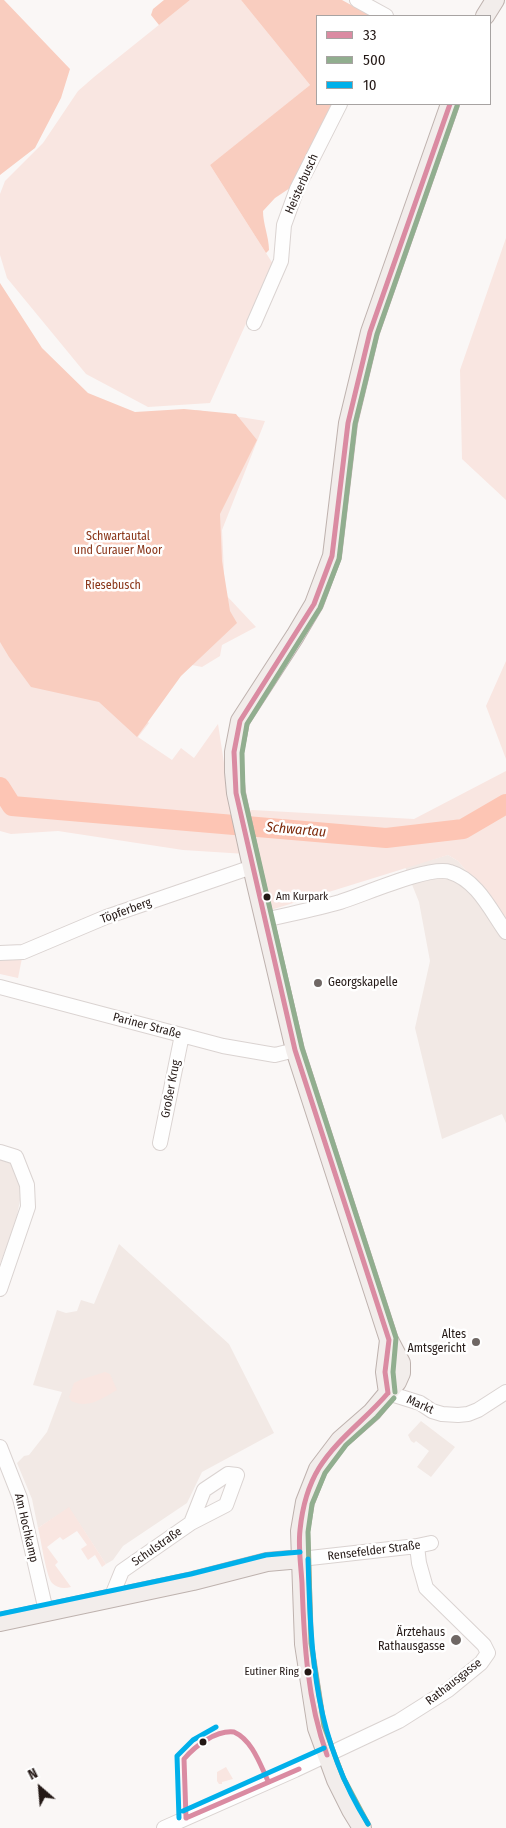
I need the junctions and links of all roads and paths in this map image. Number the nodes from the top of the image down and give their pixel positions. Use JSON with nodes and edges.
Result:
{"nodes":[{"id":1,"x":357,"y":0,"type":"edge"},
{"id":2,"x":495,"y":0,"type":"edge"},
{"id":3,"x":384,"y":15,"type":"edge"},
{"id":4,"x":486,"y":15,"type":"edge"},
{"id":5,"x":339,"y":105,"type":"edge"},
{"id":6,"x":450,"y":105,"type":"edge"},
{"id":7,"x":254,"y":322,"type":"dead end"},
{"id":8,"x":252,"y":867,"type":"junction"},
{"id":9,"x":265,"y":920,"type":"junction"},
{"id":10,"x":506,"y":932,"type":"edge"},
{"id":11,"x":0,"y":953,"type":"edge"},
{"id":12,"x":0,"y":987,"type":"edge"},
{"id":13,"x":182,"y":1035,"type":"junction"},
{"id":14,"x":295,"y":1050,"type":"junction"},
{"id":15,"x":160,"y":1143,"type":"dead end"},
{"id":16,"x":0,"y":1152,"type":"edge"},
{"id":17,"x":0,"y":1289,"type":"edge"},
{"id":18,"x":506,"y":1392,"type":"edge"},
{"id":19,"x":388,"y":1393,"type":"junction"},
{"id":20,"x":0,"y":1447,"type":"edge"},
{"id":21,"x":191,"y":1523,"type":"dead end"},
{"id":22,"x":424,"y":1545,"type":"joint"},
{"id":23,"x":301,"y":1559,"type":"junction"},
{"id":24,"x":111,"y":1598,"type":"junction"},
{"id":25,"x":46,"y":1612,"type":"junction"},
{"id":26,"x":0,"y":1622,"type":"edge"},
{"id":27,"x":327,"y":1755,"type":"junction"},
{"id":28,"x":164,"y":1828,"type":"edge"},
{"id":29,"x":362,"y":1828,"type":"edge"}],
"edges":[{"from":1,"to":3,"type":"street"},
{"from":2,"to":4,"type":"main road"},
{"from":5,"to":7,"type":"street","name":"Heisterbusch"},
{"from":6,"to":8,"type":"main road"},
{"from":8,"to":9,"type":"main road"},
{"from":8,"to":11,"type":"street","name":"Töpferberg"},
{"from":9,"to":10,"type":"street"},
{"from":9,"to":14,"type":"main road"},
{"from":12,"to":13,"type":"street","name":"Pariner Straße"},
{"from":13,"to":14,"type":"street","name":"Pariner Straße"},
{"from":13,"to":15,"type":"street","name":"Großer Krug"},
{"from":14,"to":19,"type":"main road"},
{"from":16,"to":17,"type":"street"},
{"from":18,"to":19,"type":"street","name":"Markt"},
{"from":19,"to":23,"type":"main road"},
{"from":20,"to":25,"type":"street","name":"Am Hochkamp"},
{"from":21,"to":24,"type":"street","name":"Schulstraße"},
{"from":22,"to":23,"type":"street","name":"Rensefelder Straße"},
{"from":22,"to":27,"type":"street","name":"Rathausgasse"},
{"from":23,"to":24,"type":"main road","name":"Rensefelder Straße"},
{"from":23,"to":27,"type":"main road"},
{"from":24,"to":25,"type":"main road","name":"Rensefelder Straße"},
{"from":25,"to":26,"type":"main road","name":"Rensefelder Straße"},
{"from":27,"to":28,"type":"street"},
{"from":27,"to":29,"type":"main road"}]}
